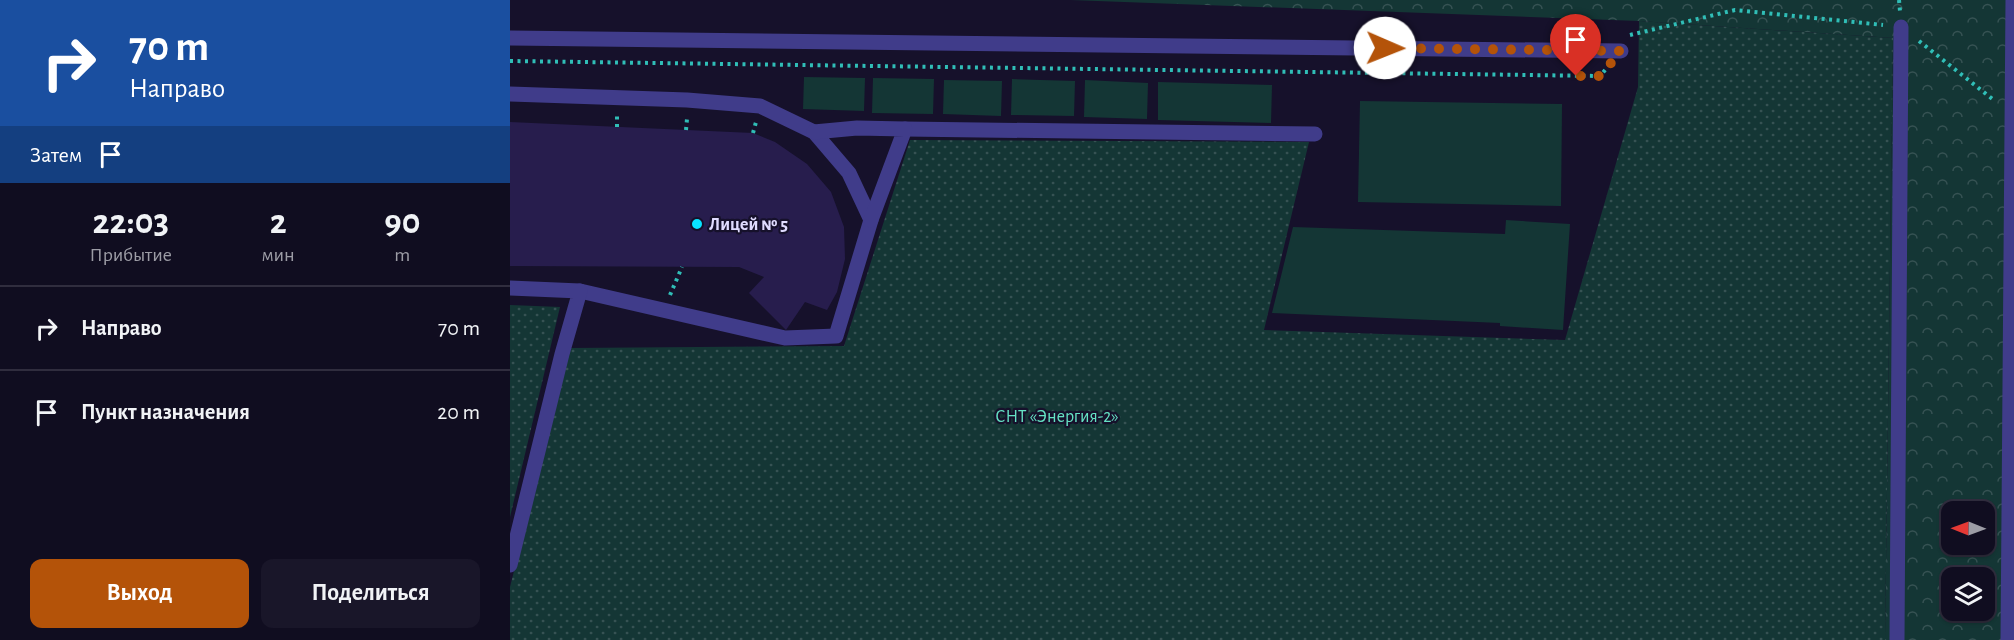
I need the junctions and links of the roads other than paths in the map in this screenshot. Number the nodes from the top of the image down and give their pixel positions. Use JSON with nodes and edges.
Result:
{"nodes":[{"id":1,"x":2013,"y":0,"type":"edge"},
{"id":2,"x":1901,"y":27,"type":"road end"},
{"id":3,"x":510,"y":38,"type":"edge"},
{"id":4,"x":1621,"y":51,"type":"road end"},
{"id":5,"x":510,"y":94,"type":"edge"},
{"id":6,"x":904,"y":129,"type":"junction"},
{"id":7,"x":813,"y":132,"type":"junction"},
{"id":8,"x":1315,"y":134,"type":"dead end"},
{"id":9,"x":871,"y":220,"type":"junction"},
{"id":10,"x":510,"y":288,"type":"edge"},
{"id":11,"x":580,"y":291,"type":"junction"},
{"id":12,"x":510,"y":566,"type":"edge"},
{"id":13,"x":1897,"y":640,"type":"edge"},
{"id":14,"x":2008,"y":640,"type":"edge"}],
"edges":[{"from":1,"to":14,"type":"street"},
{"from":2,"to":13,"type":"street"},
{"from":3,"to":4,"type":"street"},
{"from":5,"to":7,"type":"street"},
{"from":6,"to":7,"type":"street"},
{"from":6,"to":8,"type":"street"},
{"from":6,"to":9,"type":"street"},
{"from":7,"to":9,"type":"street"},
{"from":9,"to":11,"type":"street"},
{"from":10,"to":11,"type":"street"},
{"from":11,"to":12,"type":"street"}]}
